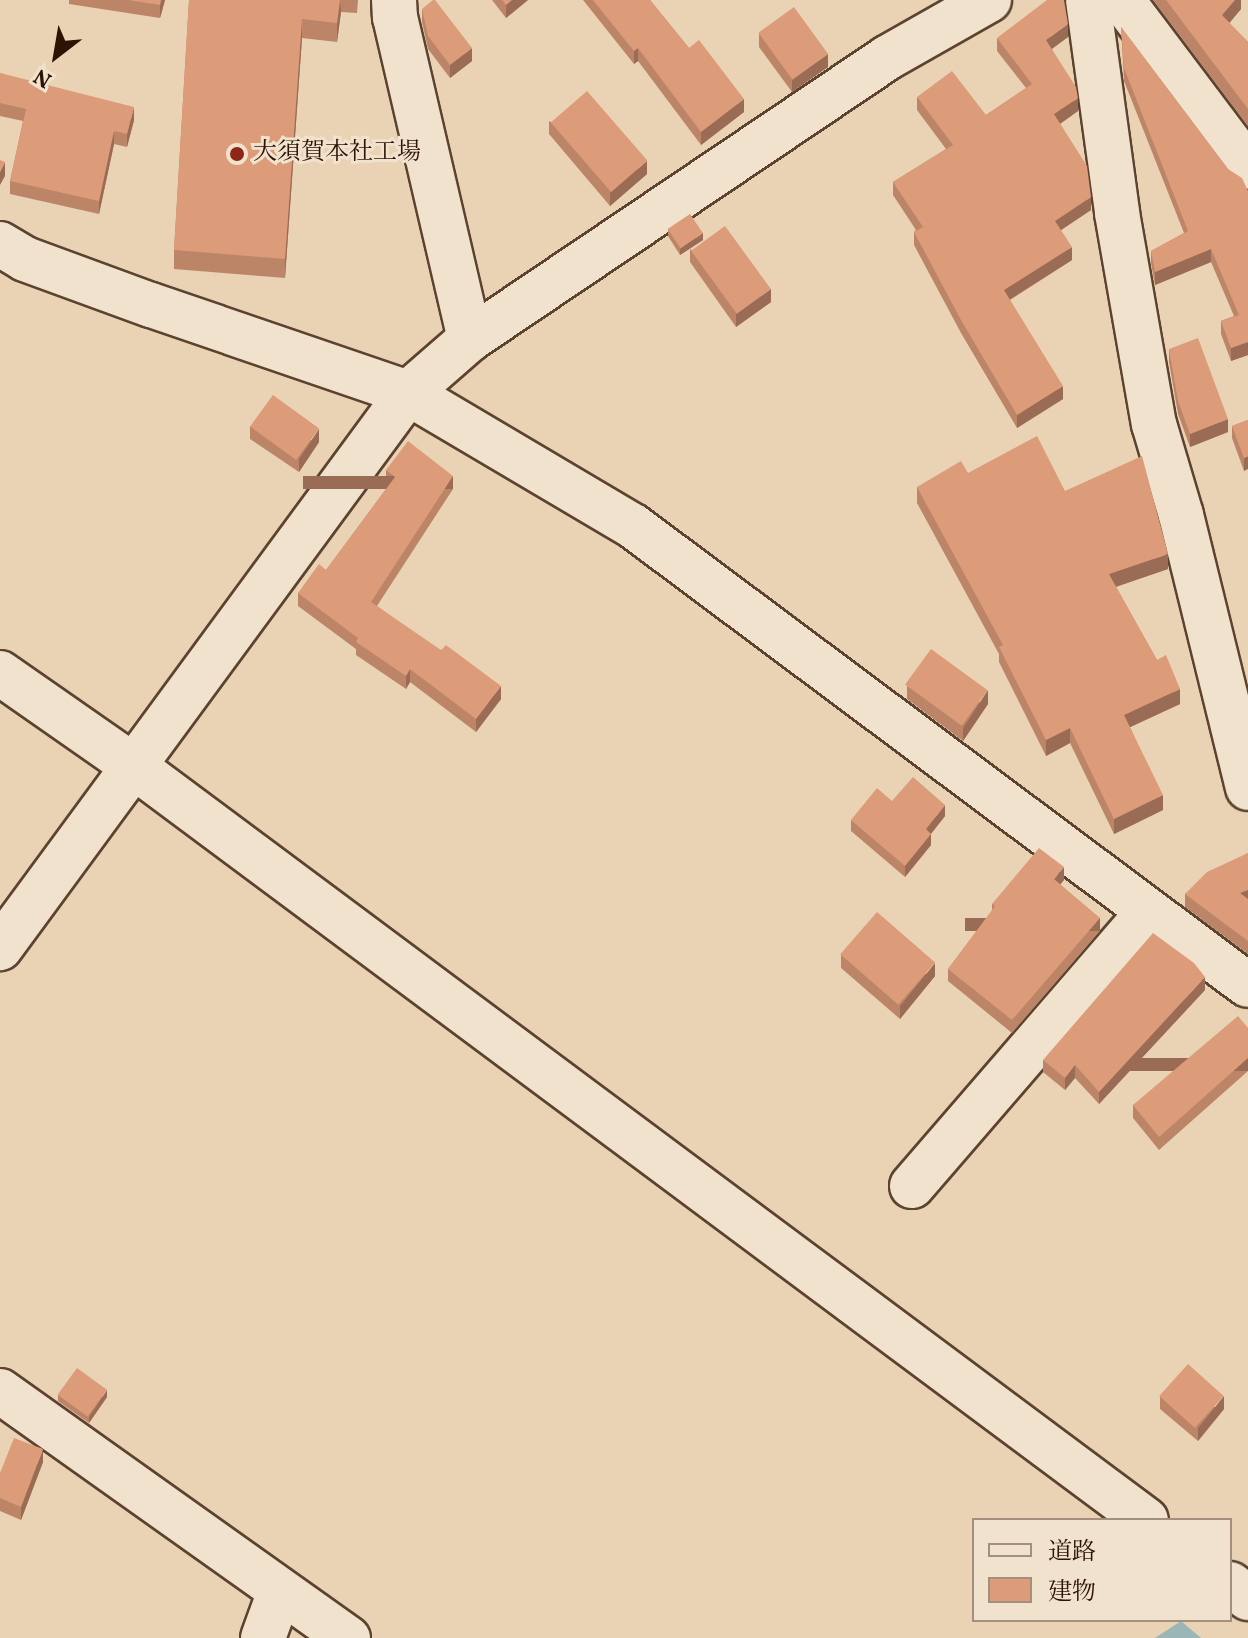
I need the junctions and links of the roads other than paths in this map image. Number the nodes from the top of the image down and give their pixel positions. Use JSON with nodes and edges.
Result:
{"nodes":[{"id":1,"x":989,"y":0,"type":"edge"},
{"id":2,"x":1088,"y":0,"type":"edge"},
{"id":3,"x":1122,"y":0,"type":"edge"},
{"id":4,"x":401,"y":6,"type":"edge"},
{"id":5,"x":1248,"y":167,"type":"edge"},
{"id":6,"x":0,"y":244,"type":"edge"},
{"id":7,"x":470,"y":339,"type":"junction"},
{"id":8,"x":408,"y":393,"type":"junction"},
{"id":9,"x":0,"y":673,"type":"edge"},
{"id":10,"x":132,"y":765,"type":"junction"},
{"id":11,"x":1248,"y":788,"type":"edge"},
{"id":12,"x":1148,"y":913,"type":"junction"},
{"id":13,"x":0,"y":948,"type":"edge"},
{"id":14,"x":1248,"y":985,"type":"edge"},
{"id":15,"x":912,"y":1186,"type":"dead end"},
{"id":16,"x":0,"y":1391,"type":"edge"},
{"id":17,"x":1143,"y":1518,"type":"edge"},
{"id":18,"x":1232,"y":1586,"type":"edge"},
{"id":19,"x":280,"y":1591,"type":"junction"},
{"id":20,"x":1248,"y":1598,"type":"edge"},
{"id":21,"x":263,"y":1638,"type":"edge"},
{"id":22,"x":348,"y":1638,"type":"edge"}],
"edges":[{"from":1,"to":7,"type":"street"},
{"from":2,"to":11,"type":"street"},
{"from":3,"to":5,"type":"street"},
{"from":4,"to":7,"type":"street"},
{"from":6,"to":8,"type":"street"},
{"from":7,"to":8,"type":"street"},
{"from":8,"to":10,"type":"street"},
{"from":8,"to":12,"type":"street"},
{"from":9,"to":10,"type":"street"},
{"from":10,"to":13,"type":"street"},
{"from":10,"to":17,"type":"street"},
{"from":12,"to":14,"type":"street"},
{"from":12,"to":15,"type":"street"},
{"from":16,"to":19,"type":"street"},
{"from":18,"to":20,"type":"street"},
{"from":19,"to":21,"type":"street"},
{"from":19,"to":22,"type":"street"}]}
